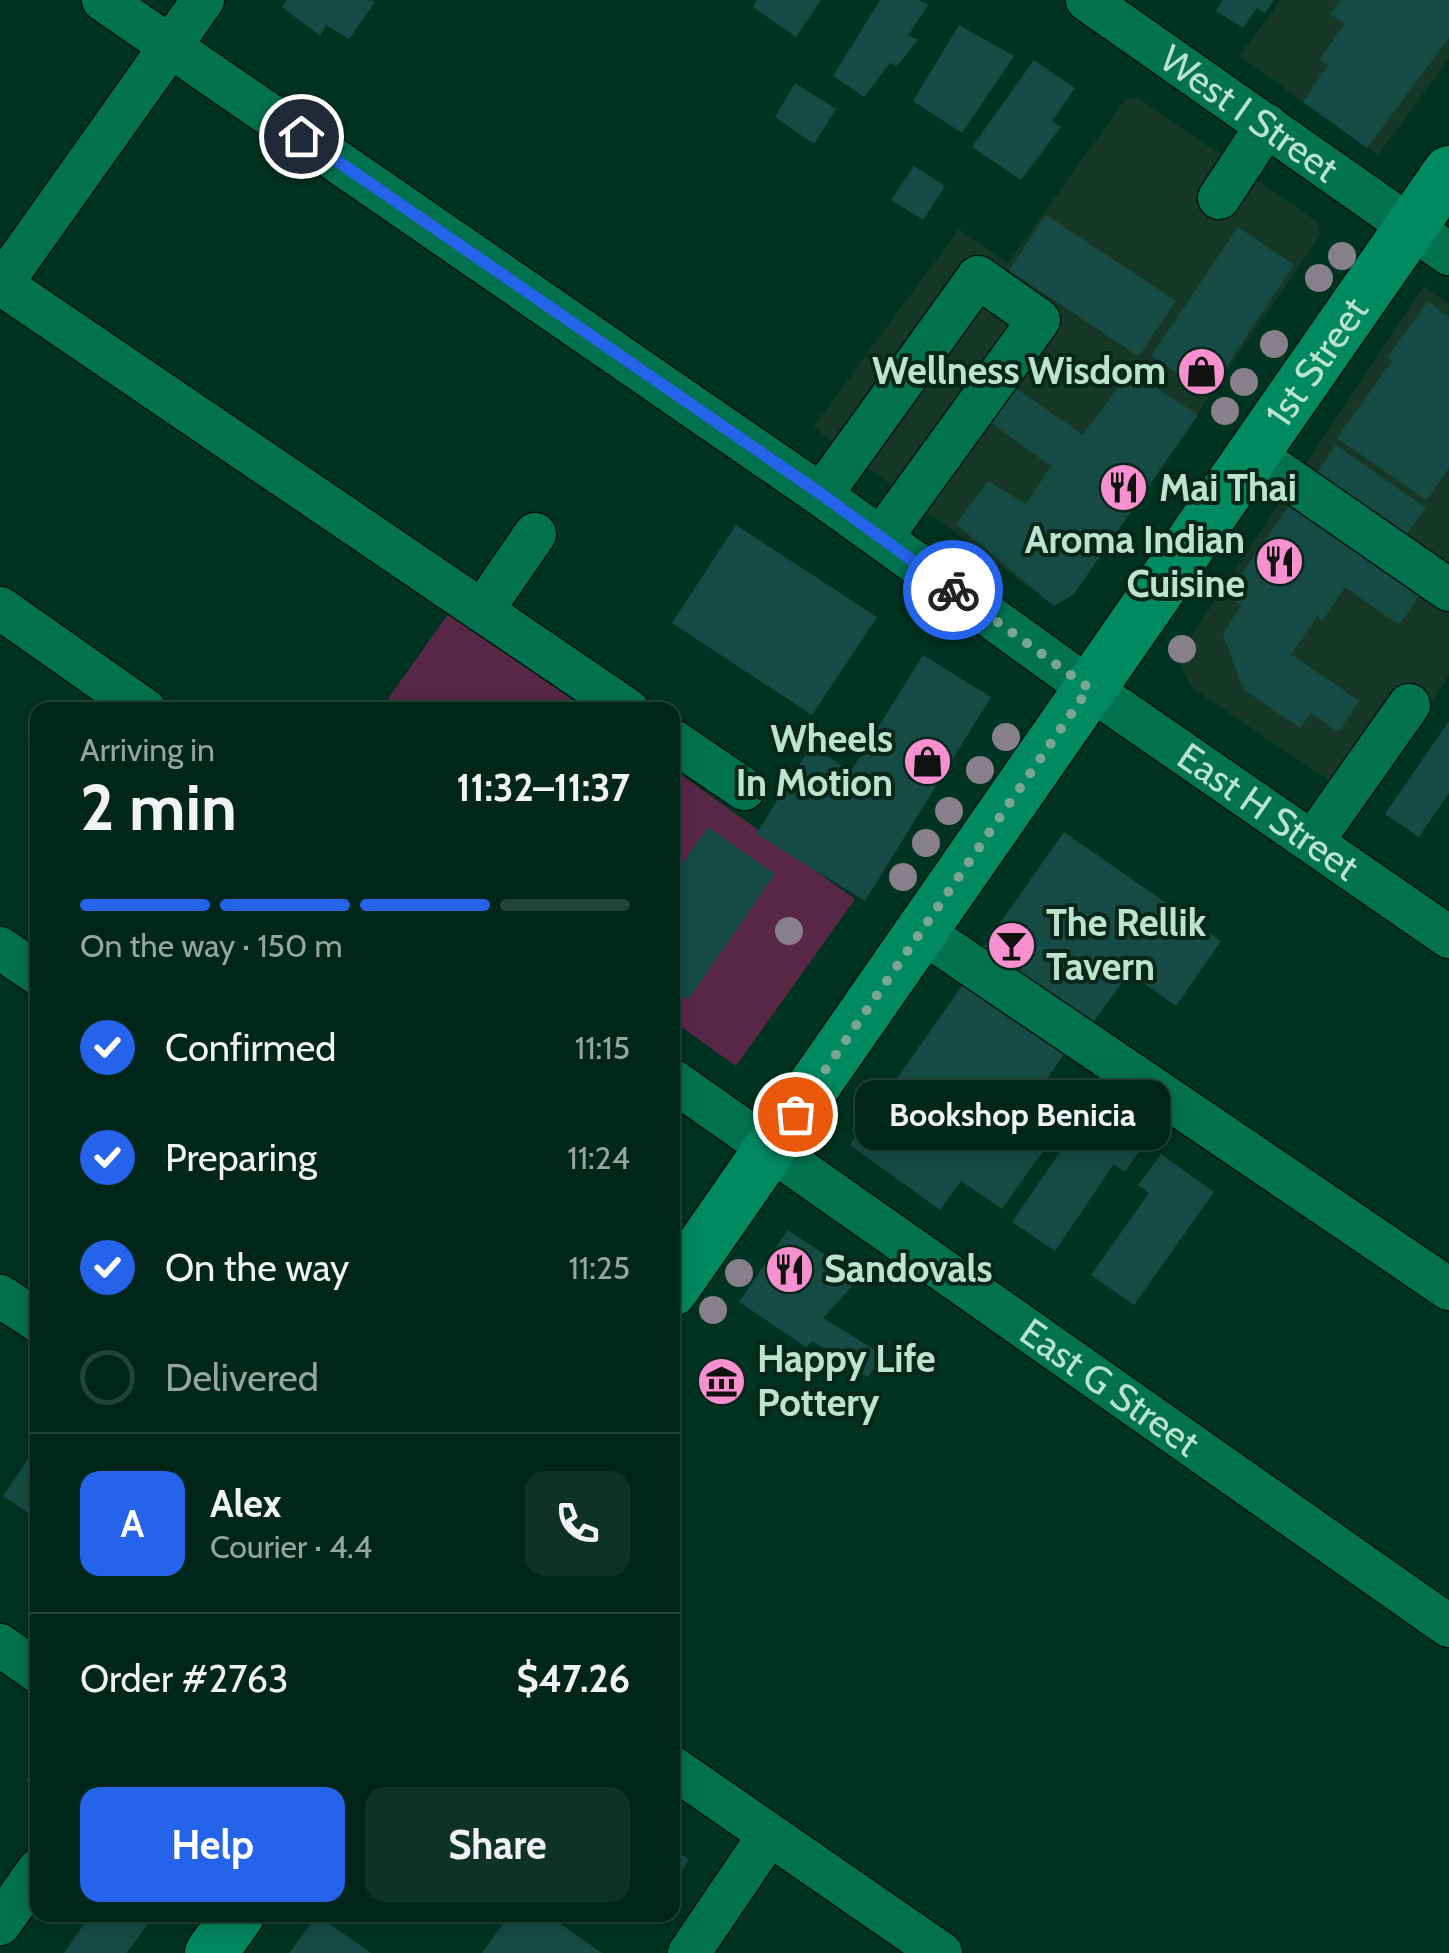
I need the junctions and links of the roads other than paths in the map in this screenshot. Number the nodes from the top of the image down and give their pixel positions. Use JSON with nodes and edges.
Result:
{"nodes":[{"id":1,"x":103,"y":0,"type":"edge"},
{"id":2,"x":203,"y":0,"type":"edge"},
{"id":3,"x":1087,"y":0,"type":"edge"},
{"id":4,"x":170,"y":47,"type":"junction"},
{"id":5,"x":1267,"y":125,"type":"junction"},
{"id":6,"x":1449,"y":172,"type":"edge"},
{"id":7,"x":1219,"y":198,"type":"dead end"},
{"id":8,"x":1430,"y":240,"type":"edge"},
{"id":9,"x":0,"y":285,"type":"edge"},
{"id":10,"x":1252,"y":454,"type":"junction"},
{"id":11,"x":821,"y":494,"type":"junction"},
{"id":12,"x":535,"y":534,"type":"dead end"},
{"id":13,"x":881,"y":538,"type":"junction"},
{"id":14,"x":1449,"y":590,"type":"edge"},
{"id":15,"x":0,"y":608,"type":"edge"},
{"id":16,"x":482,"y":611,"type":"junction"},
{"id":17,"x":1089,"y":688,"type":"junction"},
{"id":18,"x":134,"y":702,"type":"edge"},
{"id":19,"x":616,"y":702,"type":"edge"},
{"id":20,"x":1409,"y":705,"type":"dead end"},
{"id":21,"x":680,"y":745,"type":"edge"},
{"id":22,"x":744,"y":788,"type":"dead end"},
{"id":23,"x":1313,"y":841,"type":"junction"},
{"id":24,"x":922,"y":931,"type":"junction"},
{"id":25,"x":1449,"y":936,"type":"edge"},
{"id":26,"x":0,"y":948,"type":"edge"},
{"id":27,"x":30,"y":969,"type":"edge"},
{"id":28,"x":680,"y":1086,"type":"edge"},
{"id":29,"x":770,"y":1148,"type":"junction"},
{"id":30,"x":680,"y":1278,"type":"edge"},
{"id":31,"x":1449,"y":1289,"type":"edge"},
{"id":32,"x":0,"y":1296,"type":"edge"},
{"id":33,"x":30,"y":1316,"type":"edge"},
{"id":34,"x":1449,"y":1626,"type":"edge"},
{"id":35,"x":0,"y":1645,"type":"edge"},
{"id":36,"x":30,"y":1666,"type":"edge"},
{"id":37,"x":680,"y":1772,"type":"edge"},
{"id":38,"x":769,"y":1834,"type":"junction"},
{"id":39,"x":30,"y":1881,"type":"edge"},
{"id":40,"x":233,"y":1922,"type":"edge"},
{"id":41,"x":0,"y":1924,"type":"edge"},
{"id":42,"x":695,"y":1951,"type":"edge"},
{"id":43,"x":211,"y":1953,"type":"edge"},
{"id":44,"x":941,"y":1953,"type":"edge"}],
"edges":[{"from":1,"to":4,"type":"street","name":"East H Street"},
{"from":2,"to":4,"type":"street"},
{"from":3,"to":5,"type":"street","name":"West I Street"},
{"from":4,"to":9,"type":"street"},
{"from":4,"to":11,"type":"street","name":"East H Street"},
{"from":5,"to":7,"type":"street"},
{"from":5,"to":8,"type":"street","name":"West I Street"},
{"from":6,"to":8,"type":"main road","name":"1st Street"},
{"from":8,"to":10,"type":"main road","name":"1st Street"},
{"from":9,"to":16,"type":"street"},
{"from":10,"to":14,"type":"street"},
{"from":10,"to":17,"type":"main road","name":"1st Street"},
{"from":11,"to":13,"type":"street","name":"East H Street"},
{"from":11,"to":13,"type":"street"},
{"from":12,"to":16,"type":"street"},
{"from":13,"to":17,"type":"street","name":"East H Street"},
{"from":15,"to":18,"type":"street"},
{"from":16,"to":19,"type":"street"},
{"from":17,"to":23,"type":"street","name":"East H Street"},
{"from":17,"to":24,"type":"main road","name":"1st Street"},
{"from":20,"to":23,"type":"street"},
{"from":21,"to":22,"type":"street"},
{"from":23,"to":25,"type":"street","name":"East H Street"},
{"from":24,"to":29,"type":"main road","name":"1st Street"},
{"from":24,"to":31,"type":"street"},
{"from":26,"to":27,"type":"street"},
{"from":28,"to":29,"type":"street","name":"East G Street"},
{"from":29,"to":30,"type":"main road","name":"1st Street"},
{"from":29,"to":34,"type":"street","name":"East G Street"},
{"from":32,"to":33,"type":"street"},
{"from":35,"to":36,"type":"street"},
{"from":37,"to":38,"type":"street"},
{"from":38,"to":42,"type":"street"},
{"from":38,"to":44,"type":"street"},
{"from":39,"to":41,"type":"street"},
{"from":40,"to":43,"type":"main road"}]}
